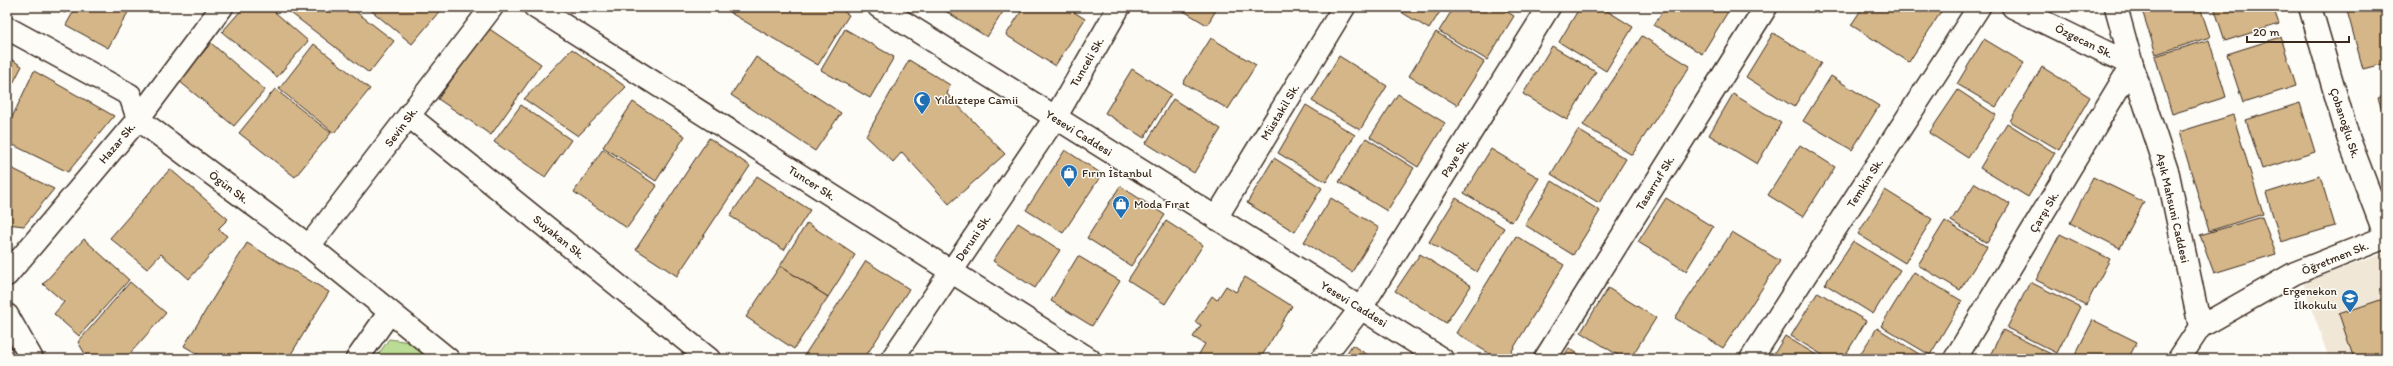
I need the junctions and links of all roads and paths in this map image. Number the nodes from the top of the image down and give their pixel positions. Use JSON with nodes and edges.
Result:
{"nodes":[{"id":1,"x":222,"y":7,"type":"edge"},
{"id":2,"x":492,"y":7,"type":"edge"},
{"id":3,"x":535,"y":7,"type":"edge"},
{"id":4,"x":879,"y":7,"type":"edge"},
{"id":5,"x":1119,"y":7,"type":"edge"},
{"id":6,"x":1344,"y":7,"type":"edge"},
{"id":7,"x":1549,"y":7,"type":"edge"},
{"id":8,"x":1766,"y":7,"type":"edge"},
{"id":9,"x":1979,"y":7,"type":"edge"},
{"id":10,"x":2013,"y":7,"type":"edge"},
{"id":11,"x":2116,"y":7,"type":"edge"},
{"id":12,"x":2310,"y":7,"type":"edge"},
{"id":13,"x":901,"y":13,"type":"edge"},
{"id":14,"x":7,"y":28,"type":"edge"},
{"id":15,"x":2132,"y":65,"type":"junction"},
{"id":16,"x":410,"y":116,"type":"junction"},
{"id":17,"x":1055,"y":118,"type":"junction"},
{"id":18,"x":138,"y":119,"type":"junction"},
{"id":19,"x":1216,"y":218,"type":"junction"},
{"id":20,"x":2386,"y":237,"type":"edge"},
{"id":21,"x":309,"y":246,"type":"junction"},
{"id":22,"x":949,"y":271,"type":"junction"},
{"id":23,"x":7,"y":275,"type":"edge"},
{"id":24,"x":1361,"y":308,"type":"junction"},
{"id":25,"x":389,"y":313,"type":"junction"},
{"id":26,"x":7,"y":315,"type":"edge"},
{"id":27,"x":2200,"y":327,"type":"junction"},
{"id":28,"x":32,"y":359,"type":"edge"},
{"id":29,"x":357,"y":359,"type":"edge"},
{"id":30,"x":448,"y":359,"type":"edge"},
{"id":31,"x":709,"y":359,"type":"edge"},
{"id":32,"x":892,"y":359,"type":"edge"},
{"id":33,"x":1089,"y":359,"type":"edge"},
{"id":34,"x":1322,"y":359,"type":"edge"},
{"id":35,"x":1442,"y":359,"type":"edge"},
{"id":36,"x":1545,"y":359,"type":"edge"},
{"id":37,"x":1751,"y":359,"type":"edge"},
{"id":38,"x":1955,"y":359,"type":"edge"},
{"id":39,"x":2179,"y":359,"type":"edge"}],
"edges":[{"from":1,"to":18,"type":"street","name":"Hazar Sk."},
{"from":2,"to":16,"type":"street","name":"Sevin Sk."},
{"from":3,"to":22,"type":"street","name":"Tuncer Sk."},
{"from":4,"to":13,"type":"street","name":"Yesevi Caddesi"},
{"from":5,"to":17,"type":"street","name":"Tunceli Sk."},
{"from":6,"to":19,"type":"street","name":"Müstakil Sk."},
{"from":7,"to":24,"type":"street","name":"Paye Sk."},
{"from":8,"to":36,"type":"street","name":"Tasarruf Sk."},
{"from":9,"to":37,"type":"street","name":"Temkin Sk."},
{"from":10,"to":15,"type":"street","name":"Özgecan Sk."},
{"from":11,"to":15,"type":"street","name":"Aşık Mahsuni Caddesi"},
{"from":12,"to":20,"type":"street","name":"Çobanoğlu Sk."},
{"from":13,"to":17,"type":"street","name":"Yesevi Caddesi"},
{"from":14,"to":18,"type":"street"},
{"from":15,"to":27,"type":"street","name":"Aşık Mahsuni Caddesi"},
{"from":15,"to":38,"type":"street","name":"Çarşı Sk."},
{"from":16,"to":21,"type":"street","name":"Sevin Sk."},
{"from":16,"to":31,"type":"street","name":"Suyakan Sk."},
{"from":17,"to":19,"type":"street","name":"Yesevi Caddesi"},
{"from":17,"to":22,"type":"street","name":"Deruni Sk."},
{"from":18,"to":21,"type":"street","name":"Ögün Sk."},
{"from":18,"to":23,"type":"street","name":"Hazar Sk."},
{"from":19,"to":24,"type":"street","name":"Yesevi Caddesi"},
{"from":20,"to":27,"type":"street","name":"Öğretmen Sk."},
{"from":21,"to":25,"type":"street","name":"Ögün Sk."},
{"from":22,"to":32,"type":"street","name":"Deruni Sk."},
{"from":22,"to":33,"type":"street","name":"Tuncer Sk."},
{"from":24,"to":34,"type":"street","name":"Paye Sk."},
{"from":24,"to":35,"type":"street","name":"Yesevi Caddesi"},
{"from":25,"to":29,"type":"street"},
{"from":25,"to":30,"type":"street","name":"Ögün Sk."},
{"from":26,"to":28,"type":"street"},
{"from":27,"to":39,"type":"street"}]}
